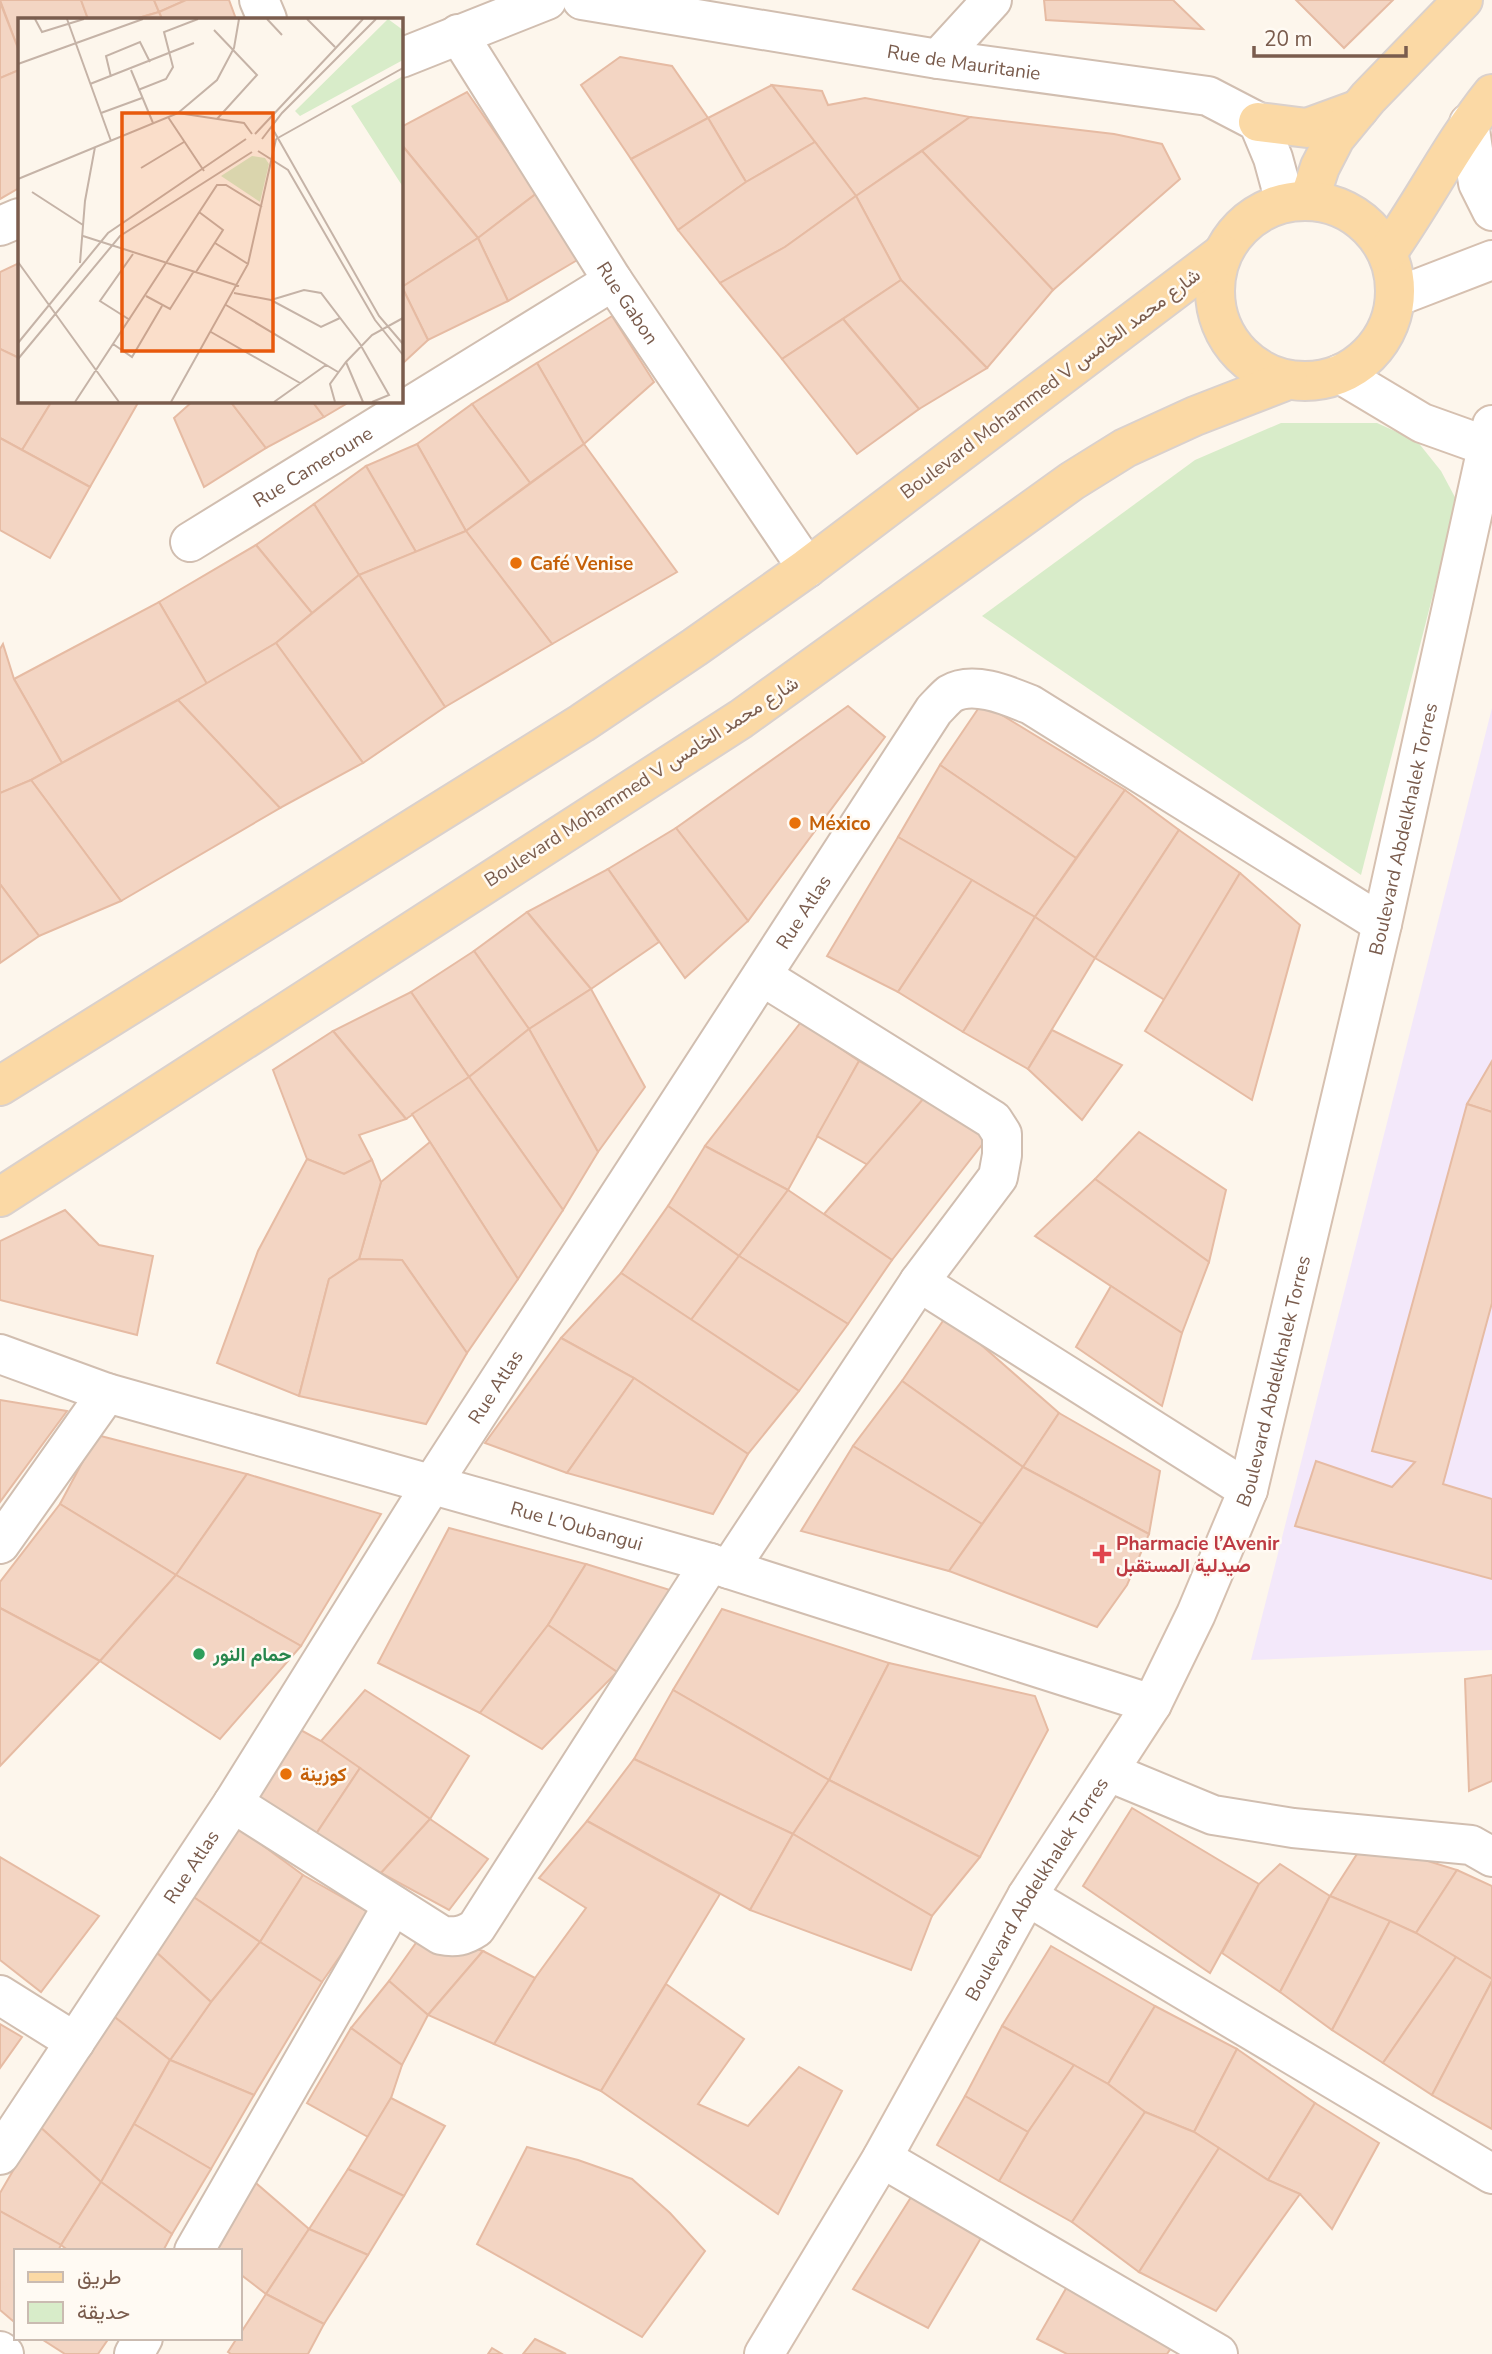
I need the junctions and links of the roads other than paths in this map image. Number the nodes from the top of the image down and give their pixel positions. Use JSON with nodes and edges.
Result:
{"nodes":[{"id":1,"x":259,"y":0,"type":"edge"},
{"id":2,"x":547,"y":0,"type":"edge"},
{"id":3,"x":582,"y":0,"type":"edge"},
{"id":4,"x":992,"y":0,"type":"edge"},
{"id":5,"x":1463,"y":0,"type":"edge"},
{"id":6,"x":267,"y":18,"type":"edge"},
{"id":7,"x":458,"y":34,"type":"junction"},
{"id":8,"x":402,"y":58,"type":"edge"},
{"id":9,"x":938,"y":59,"type":"junction"},
{"id":10,"x":1492,"y":94,"type":"edge"},
{"id":11,"x":1359,"y":109,"type":"junction"},
{"id":12,"x":1258,"y":122,"type":"junction"},
{"id":13,"x":1468,"y":124,"type":"junction"},
{"id":14,"x":1297,"y":201,"type":"junction"},
{"id":15,"x":1492,"y":211,"type":"edge"},
{"id":16,"x":18,"y":218,"type":"edge"},
{"id":17,"x":0,"y":226,"type":"edge"},
{"id":18,"x":1387,"y":253,"type":"junction"},
{"id":19,"x":1222,"y":254,"type":"junction"},
{"id":20,"x":1492,"y":260,"type":"edge"},
{"id":21,"x":613,"y":281,"type":"junction"},
{"id":22,"x":1396,"y":297,"type":"junction"},
{"id":23,"x":1340,"y":374,"type":"junction"},
{"id":24,"x":1289,"y":380,"type":"junction"},
{"id":25,"x":1490,"y":440,"type":"edge"},
{"id":26,"x":190,"y":542,"type":"dead end"},
{"id":27,"x":807,"y":568,"type":"junction"},
{"id":28,"x":1382,"y":924,"type":"junction"},
{"id":29,"x":762,"y":976,"type":"junction"},
{"id":30,"x":0,"y":1086,"type":"edge"},
{"id":31,"x":0,"y":1197,"type":"edge"},
{"id":32,"x":919,"y":1282,"type":"junction"},
{"id":33,"x":0,"y":1354,"type":"edge"},
{"id":34,"x":107,"y":1393,"type":"junction"},
{"id":35,"x":432,"y":1484,"type":"junction"},
{"id":36,"x":1248,"y":1490,"type":"junction"},
{"id":37,"x":0,"y":1544,"type":"edge"},
{"id":38,"x":720,"y":1566,"type":"junction"},
{"id":39,"x":1152,"y":1704,"type":"junction"},
{"id":40,"x":1109,"y":1772,"type":"junction"},
{"id":41,"x":233,"y":1803,"type":"junction"},
{"id":42,"x":1485,"y":1846,"type":"edge"},
{"id":43,"x":1027,"y":1896,"type":"junction"},
{"id":44,"x":393,"y":1905,"type":"junction"},
{"id":45,"x":0,"y":1995,"type":"edge"},
{"id":46,"x":75,"y":2042,"type":"junction"},
{"id":47,"x":0,"y":2155,"type":"edge"},
{"id":48,"x":882,"y":2158,"type":"junction"},
{"id":49,"x":1492,"y":2174,"type":"edge"},
{"id":50,"x":195,"y":2249,"type":"edge"},
{"id":51,"x":0,"y":2351,"type":"edge"},
{"id":52,"x":4,"y":2354,"type":"edge"},
{"id":53,"x":764,"y":2354,"type":"edge"},
{"id":54,"x":1218,"y":2354,"type":"edge"}],
"edges":[{"from":1,"to":6,"type":"street"},
{"from":2,"to":7,"type":"street"},
{"from":3,"to":9,"type":"street","name":"Rue de Mauritanie"},
{"from":4,"to":9,"type":"street"},
{"from":5,"to":11,"type":"main road"},
{"from":7,"to":8,"type":"street"},
{"from":7,"to":21,"type":"street","name":"Rue Gabon"},
{"from":9,"to":12,"type":"street","name":"Rue de Mauritanie"},
{"from":10,"to":13,"type":"main road"},
{"from":11,"to":12,"type":"main road"},
{"from":11,"to":14,"type":"main road"},
{"from":12,"to":14,"type":"street"},
{"from":13,"to":15,"type":"street"},
{"from":13,"to":18,"type":"main road"},
{"from":14,"to":18,"type":"main road"},
{"from":14,"to":19,"type":"main road"},
{"from":16,"to":17,"type":"street"},
{"from":18,"to":22,"type":"main road"},
{"from":19,"to":24,"type":"main road"},
{"from":19,"to":27,"type":"main road","name":"Boulevard Mohammed V شارع محمد الخامس"},
{"from":20,"to":22,"type":"street"},
{"from":21,"to":26,"type":"street","name":"Rue Cameroune"},
{"from":21,"to":27,"type":"street","name":"Rue Gabon"},
{"from":22,"to":23,"type":"main road"},
{"from":23,"to":24,"type":"main road"},
{"from":23,"to":25,"type":"street"},
{"from":24,"to":31,"type":"main road","name":"Boulevard Mohammed V شارع محمد الخامس"},
{"from":25,"to":28,"type":"street","name":"Boulevard Abdelkhalek Torres"},
{"from":27,"to":30,"type":"main road","name":"Boulevard Mohammed V شارع محمد الخامس"},
{"from":28,"to":29,"type":"street","name":"Rue Atlas"},
{"from":28,"to":36,"type":"street","name":"Boulevard Abdelkhalek Torres"},
{"from":29,"to":32,"type":"street"},
{"from":29,"to":35,"type":"street","name":"Rue Atlas"},
{"from":32,"to":36,"type":"street"},
{"from":32,"to":38,"type":"street"},
{"from":33,"to":34,"type":"street","name":"Rue L'Oubangui"},
{"from":34,"to":35,"type":"street","name":"Rue L'Oubangui"},
{"from":34,"to":37,"type":"street"},
{"from":35,"to":38,"type":"street","name":"Rue L'Oubangui"},
{"from":35,"to":41,"type":"street","name":"Rue Atlas"},
{"from":36,"to":39,"type":"street","name":"Boulevard Abdelkhalek Torres"},
{"from":38,"to":39,"type":"street","name":"Rue L'Oubangui"},
{"from":38,"to":44,"type":"street"},
{"from":39,"to":40,"type":"street","name":"Boulevard Abdelkhalek Torres"},
{"from":40,"to":42,"type":"street"},
{"from":40,"to":43,"type":"street","name":"Boulevard Abdelkhalek Torres"},
{"from":41,"to":44,"type":"street"},
{"from":41,"to":46,"type":"street","name":"Rue Atlas"},
{"from":43,"to":48,"type":"street","name":"Boulevard Abdelkhalek Torres"},
{"from":43,"to":49,"type":"street"},
{"from":44,"to":50,"type":"street"},
{"from":45,"to":46,"type":"street"},
{"from":46,"to":47,"type":"street","name":"Rue Atlas"},
{"from":48,"to":53,"type":"street","name":"Boulevard Abdelkhalek Torres"},
{"from":48,"to":54,"type":"street"},
{"from":51,"to":52,"type":"street"}]}
